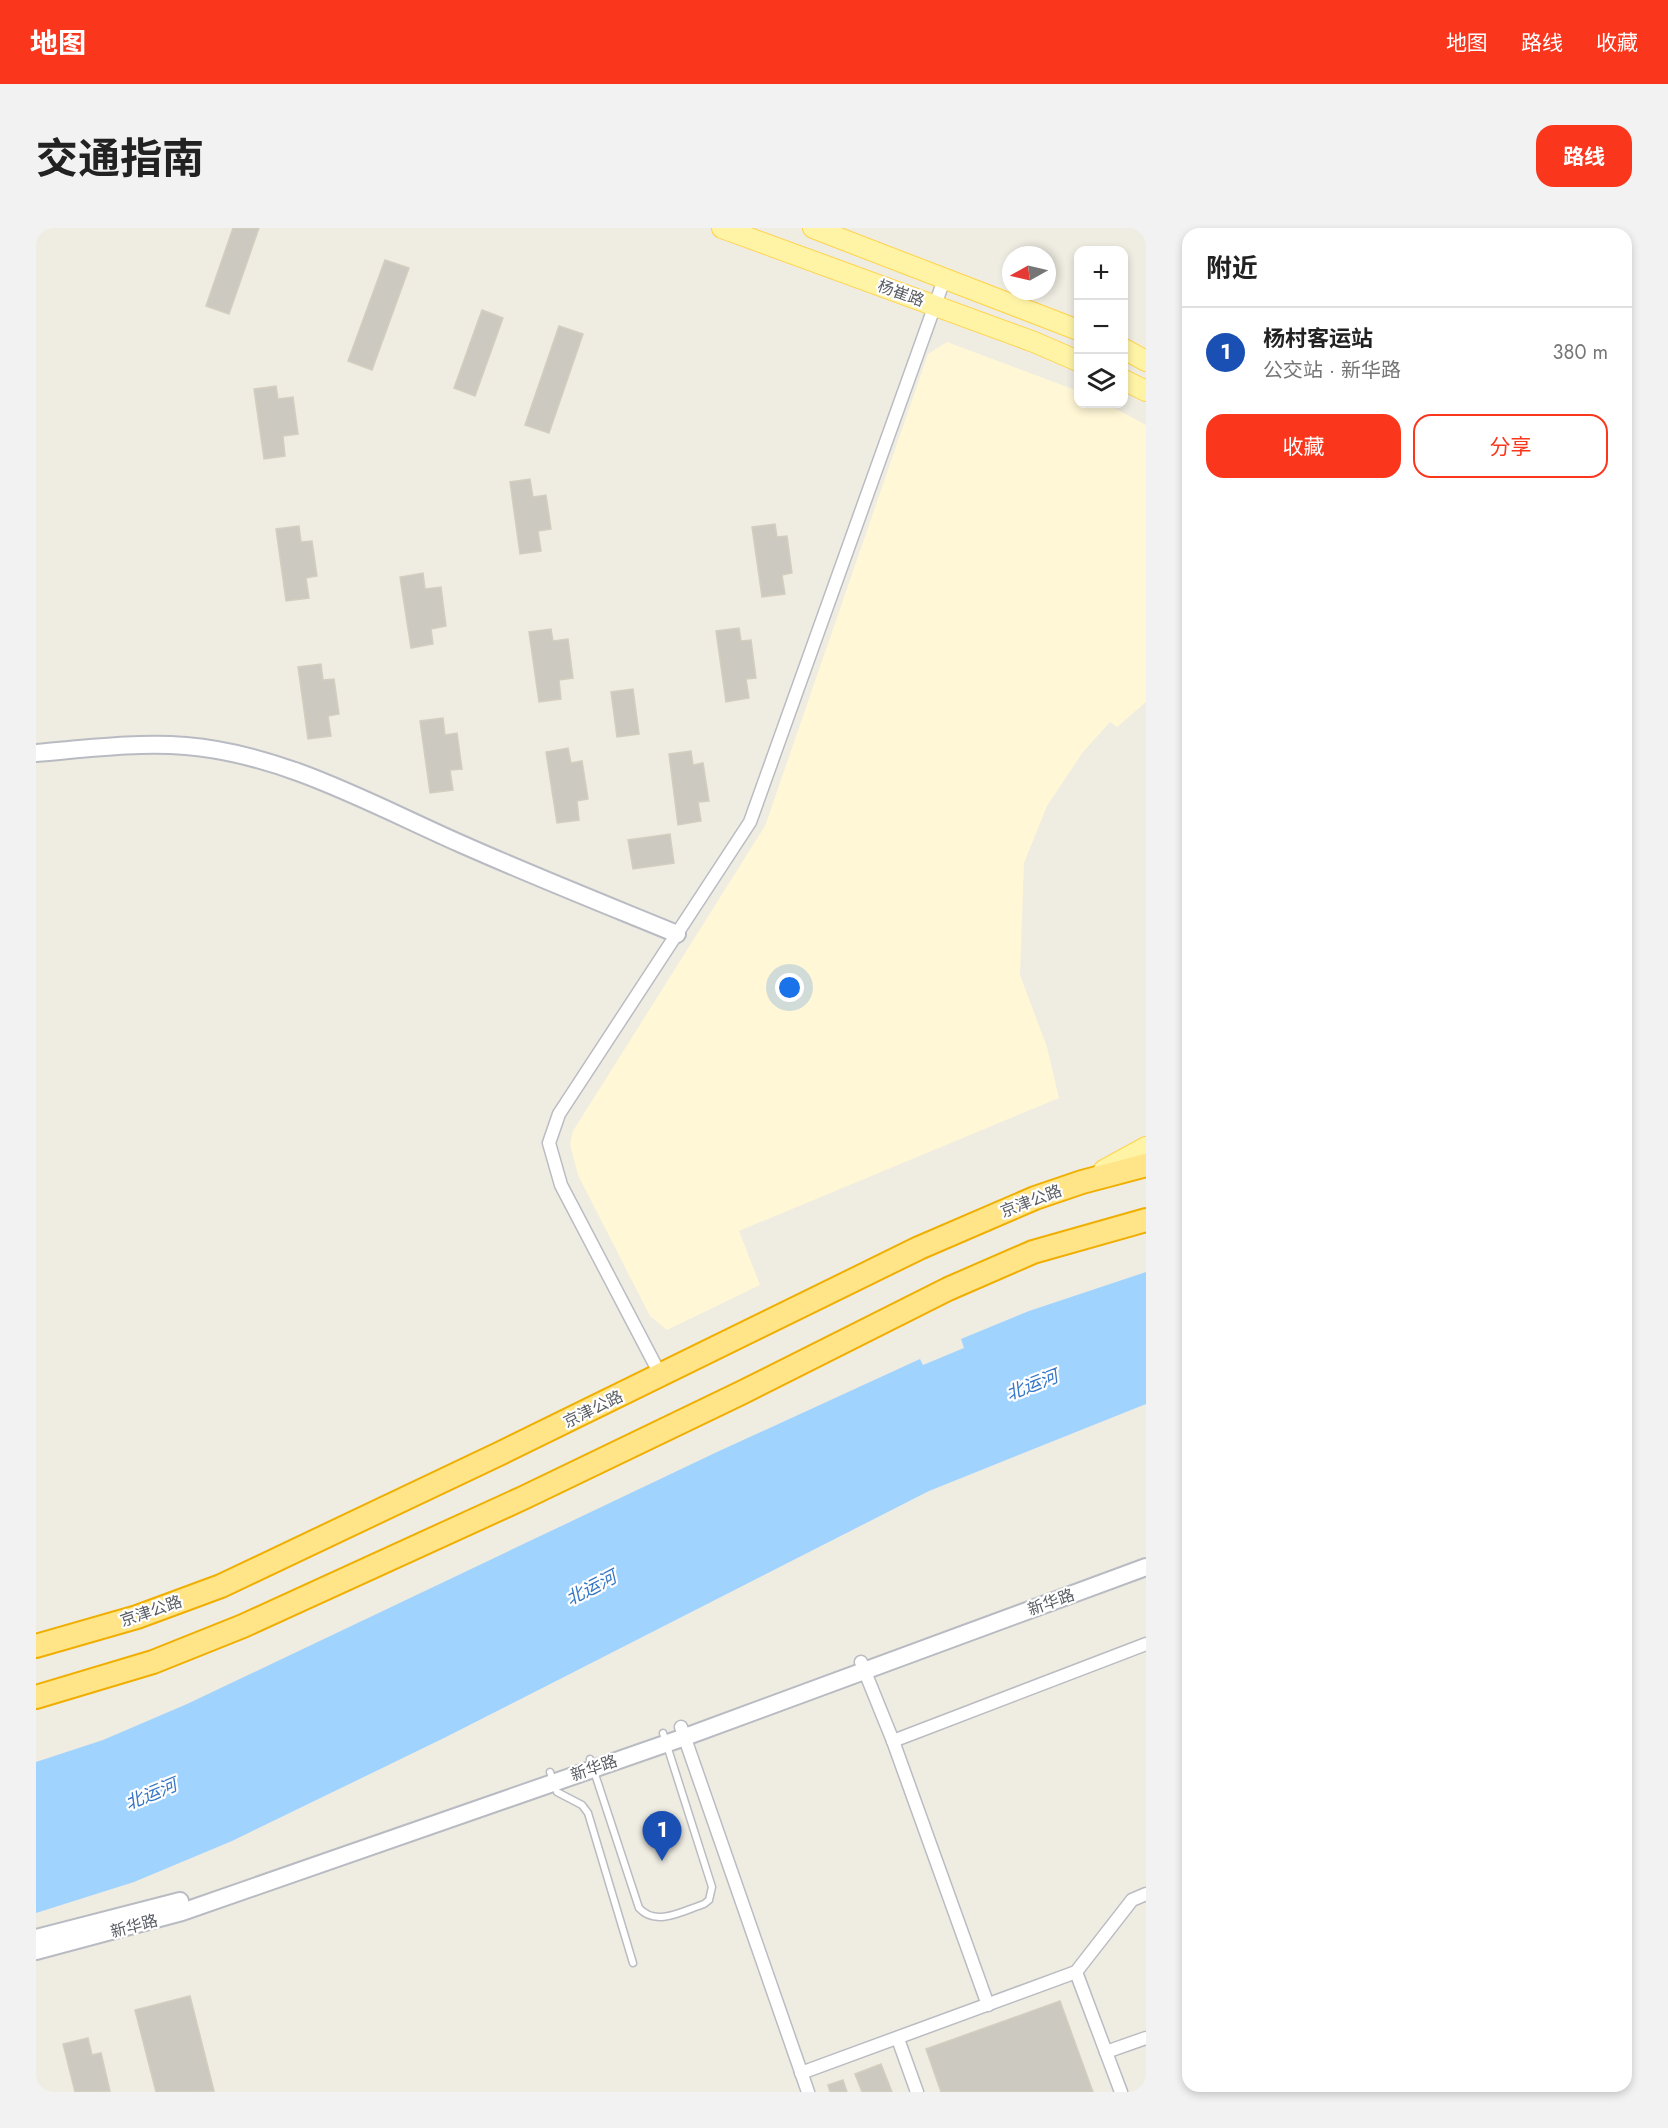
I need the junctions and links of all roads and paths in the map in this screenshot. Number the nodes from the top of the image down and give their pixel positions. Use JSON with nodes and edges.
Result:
{"nodes":[{"id":1,"x":722,"y":228,"type":"edge"},
{"id":2,"x":813,"y":228,"type":"edge"},
{"id":3,"x":945,"y":277,"type":"junction"},
{"id":4,"x":936,"y":306,"type":"junction"},
{"id":5,"x":1074,"y":328,"type":"edge"},
{"id":6,"x":1128,"y":351,"type":"edge"},
{"id":7,"x":1074,"y":359,"type":"edge"},
{"id":8,"x":1146,"y":361,"type":"edge"},
{"id":9,"x":1128,"y":382,"type":"edge"},
{"id":10,"x":1146,"y":391,"type":"edge"},
{"id":11,"x":36,"y":753,"type":"edge"},
{"id":12,"x":677,"y":934,"type":"junction"},
{"id":13,"x":1146,"y":1147,"type":"edge"},
{"id":14,"x":1146,"y":1166,"type":"edge"},
{"id":15,"x":1082,"y":1182,"type":"junction"},
{"id":16,"x":1146,"y":1220,"type":"edge"},
{"id":17,"x":661,"y":1376,"type":"junction"},
{"id":18,"x":1146,"y":1559,"type":"edge"},
{"id":19,"x":1146,"y":1567,"type":"edge"},
{"id":20,"x":1146,"y":1644,"type":"edge"},
{"id":21,"x":36,"y":1646,"type":"edge"},
{"id":22,"x":864,"y":1667,"type":"junction"},
{"id":23,"x":36,"y":1697,"type":"edge"},
{"id":24,"x":683,"y":1732,"type":"junction"},
{"id":25,"x":665,"y":1738,"type":"junction"},
{"id":26,"x":893,"y":1741,"type":"junction"},
{"id":27,"x":592,"y":1763,"type":"junction"},
{"id":28,"x":551,"y":1777,"type":"junction"},
{"id":29,"x":1146,"y":1894,"type":"edge"},
{"id":30,"x":36,"y":1938,"type":"edge"},
{"id":31,"x":36,"y":1951,"type":"edge"},
{"id":32,"x":633,"y":1963,"type":"dead end"},
{"id":33,"x":1076,"y":1972,"type":"junction"},
{"id":34,"x":988,"y":2005,"type":"junction"},
{"id":35,"x":1146,"y":2038,"type":"edge"},
{"id":36,"x":898,"y":2039,"type":"junction"},
{"id":37,"x":1106,"y":2052,"type":"junction"},
{"id":38,"x":801,"y":2073,"type":"junction"},
{"id":39,"x":807,"y":2092,"type":"edge"},
{"id":40,"x":917,"y":2092,"type":"edge"},
{"id":41,"x":1121,"y":2092,"type":"edge"}],
"edges":[{"from":1,"to":4,"type":"main road","name":"杨崔路"},
{"from":2,"to":3,"type":"main road","name":"杨崔路"},
{"from":3,"to":4,"type":"street"},
{"from":3,"to":5,"type":"main road","name":"杨崔路"},
{"from":4,"to":7,"type":"main road","name":"杨崔路"},
{"from":4,"to":12,"type":"street"},
{"from":6,"to":8,"type":"main road"},
{"from":9,"to":10,"type":"main road"},
{"from":11,"to":12,"type":"street"},
{"from":12,"to":17,"type":"street"},
{"from":13,"to":15,"type":"main road"},
{"from":14,"to":15,"type":"highway","name":"京津公路"},
{"from":15,"to":17,"type":"highway","name":"京津公路"},
{"from":16,"to":23,"type":"highway"},
{"from":17,"to":21,"type":"highway","name":"京津公路"},
{"from":18,"to":22,"type":"street","name":"新华路"},
{"from":19,"to":22,"type":"street","name":"新华路"},
{"from":20,"to":26,"type":"street"},
{"from":22,"to":24,"type":"street","name":"新华路"},
{"from":22,"to":26,"type":"street"},
{"from":24,"to":25,"type":"street","name":"新华路"},
{"from":24,"to":38,"type":"street"},
{"from":25,"to":27,"type":"street","name":"新华路"},
{"from":25,"to":27,"type":"lane"},
{"from":26,"to":34,"type":"street"},
{"from":27,"to":28,"type":"street","name":"新华路"},
{"from":28,"to":30,"type":"street","name":"新华路"},
{"from":28,"to":31,"type":"street","name":"新华路"},
{"from":28,"to":32,"type":"lane"},
{"from":29,"to":33,"type":"street"},
{"from":33,"to":34,"type":"street"},
{"from":33,"to":37,"type":"street"},
{"from":34,"to":36,"type":"street"},
{"from":35,"to":37,"type":"street"},
{"from":36,"to":38,"type":"street"},
{"from":36,"to":40,"type":"street"},
{"from":37,"to":41,"type":"street"},
{"from":38,"to":39,"type":"street"}]}
